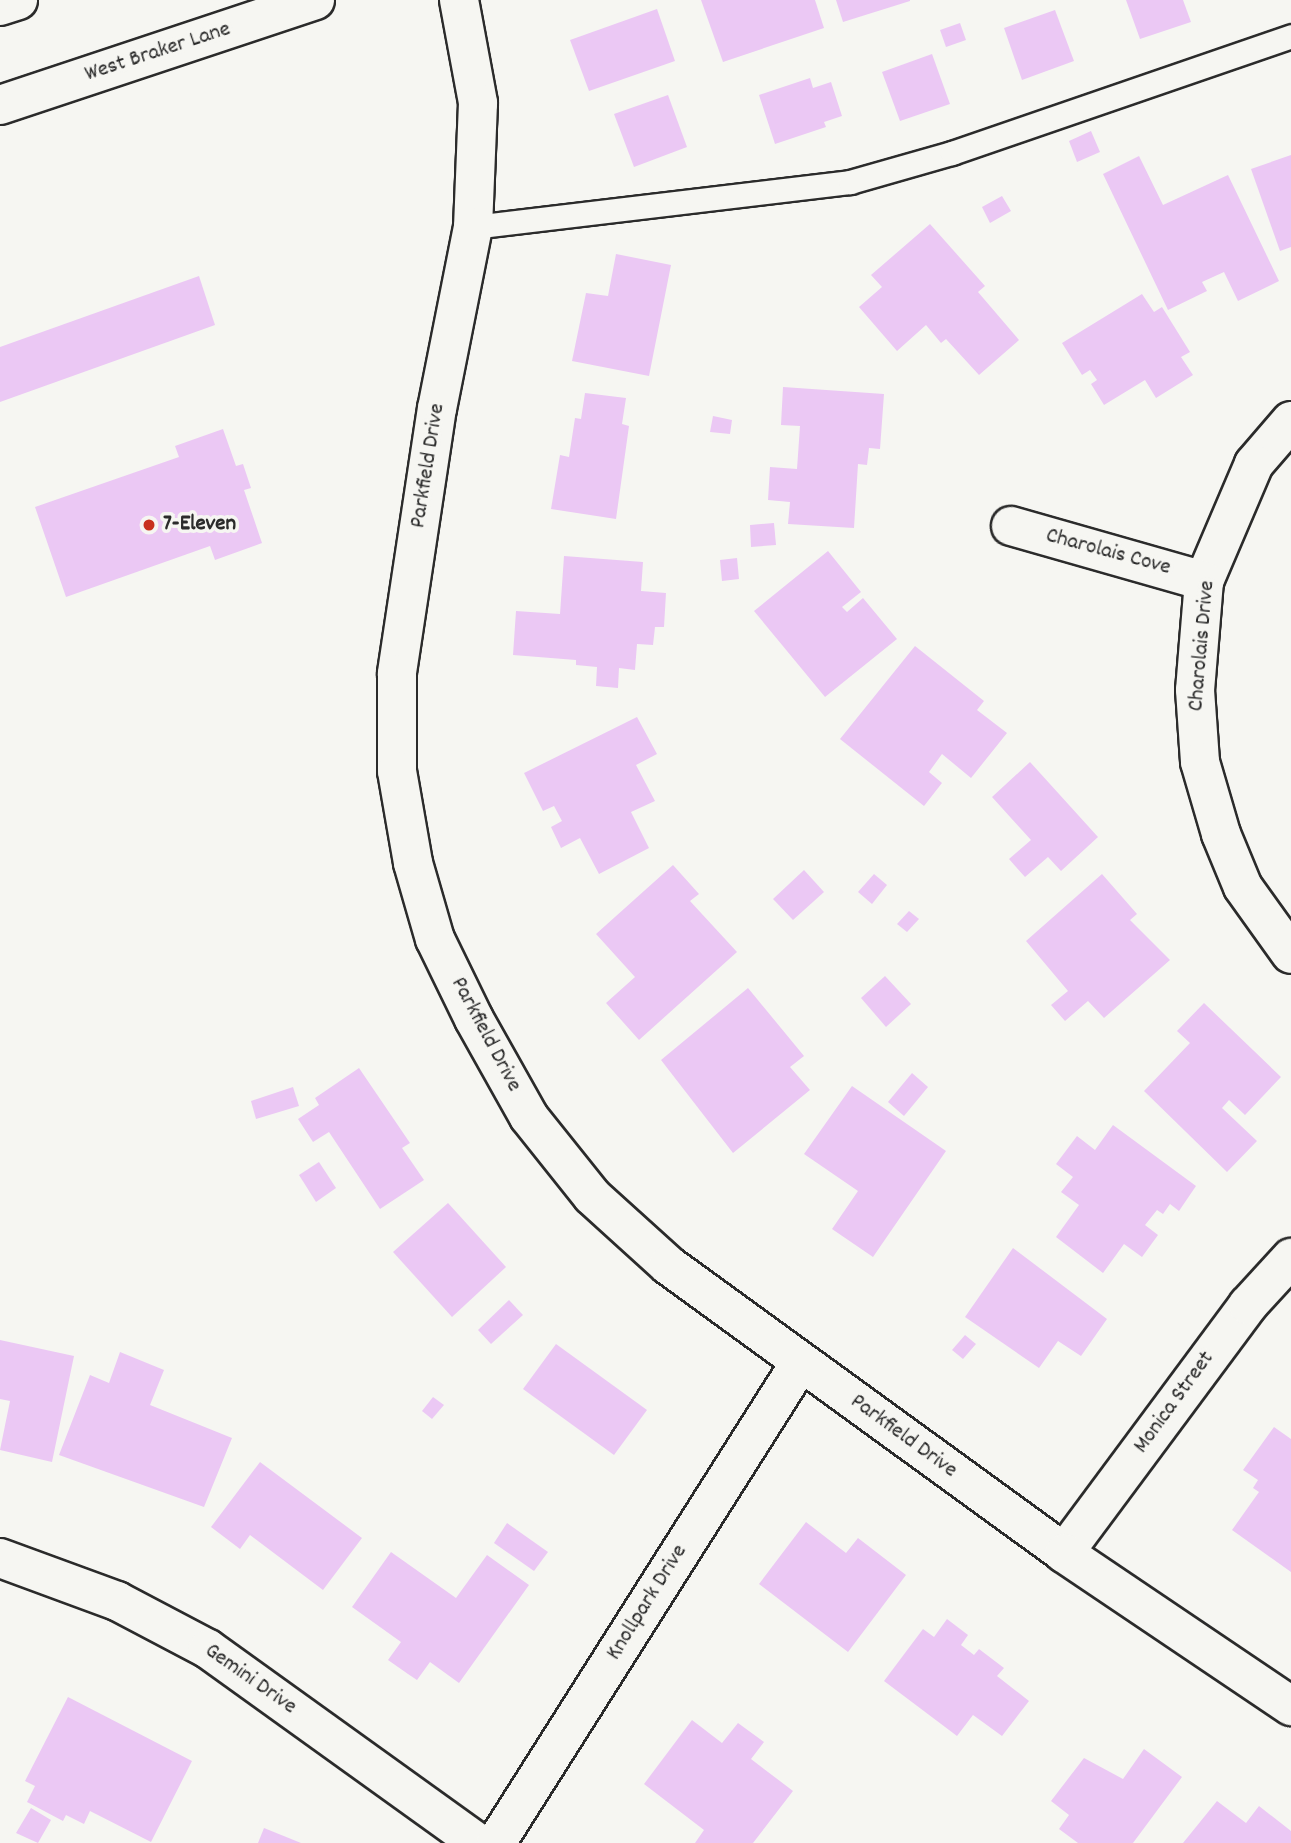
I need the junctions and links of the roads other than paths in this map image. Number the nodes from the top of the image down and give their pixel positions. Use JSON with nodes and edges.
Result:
{"nodes":[{"id":1,"x":18,"y":0,"type":"edge"},
{"id":2,"x":315,"y":0,"type":"edge"},
{"id":3,"x":459,"y":0,"type":"edge"},
{"id":4,"x":0,"y":6,"type":"edge"},
{"id":5,"x":1291,"y":36,"type":"edge"},
{"id":6,"x":0,"y":105,"type":"edge"},
{"id":7,"x":473,"y":227,"type":"junction"},
{"id":8,"x":1291,"y":421,"type":"edge"},
{"id":9,"x":1011,"y":526,"type":"dead end"},
{"id":10,"x":1204,"y":581,"type":"junction"},
{"id":11,"x":1291,"y":954,"type":"edge"},
{"id":12,"x":1291,"y":1258,"type":"edge"},
{"id":13,"x":800,"y":1363,"type":"junction"},
{"id":14,"x":1065,"y":1553,"type":"junction"},
{"id":15,"x":0,"y":1558,"type":"edge"},
{"id":16,"x":1291,"y":1706,"type":"edge"},
{"id":17,"x":478,"y":1843,"type":"edge"},
{"id":18,"x":496,"y":1843,"type":"edge"}],
"edges":[{"from":1,"to":4,"type":"street"},
{"from":2,"to":6,"type":"street","name":"West Braker Lane"},
{"from":3,"to":7,"type":"street","name":"Parkfield Drive"},
{"from":5,"to":7,"type":"lane"},
{"from":7,"to":13,"type":"street","name":"Parkfield Drive"},
{"from":8,"to":10,"type":"street","name":"Charolais Drive"},
{"from":9,"to":10,"type":"street","name":"Charolais Cove"},
{"from":10,"to":11,"type":"street","name":"Charolais Drive"},
{"from":12,"to":14,"type":"street","name":"Monica Street"},
{"from":13,"to":14,"type":"street","name":"Parkfield Drive"},
{"from":13,"to":18,"type":"street","name":"Knollpark Drive"},
{"from":14,"to":16,"type":"street","name":"Parkfield Drive"},
{"from":15,"to":17,"type":"street","name":"Gemini Drive"}]}
